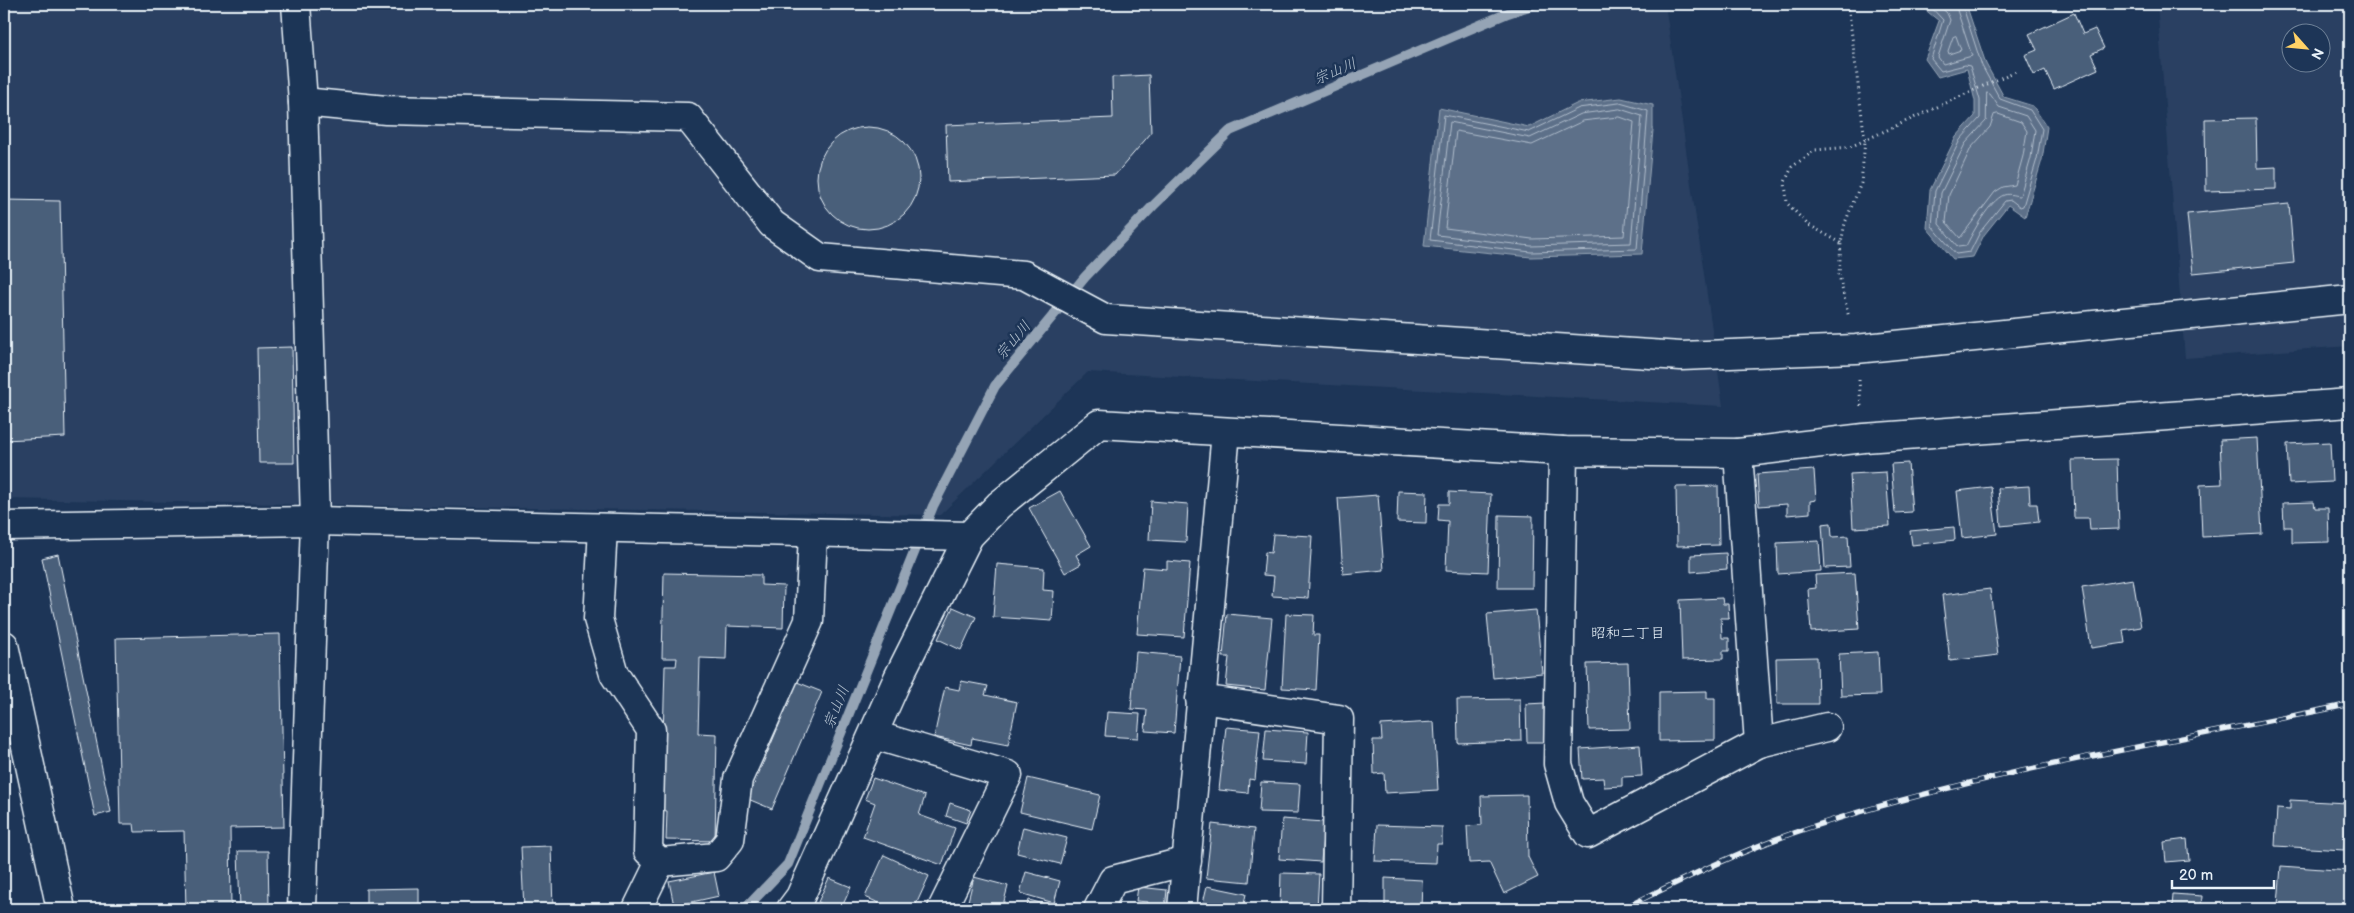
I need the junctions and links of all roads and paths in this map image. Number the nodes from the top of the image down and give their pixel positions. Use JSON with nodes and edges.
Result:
{"nodes":[{"id":1,"x":296,"y":4,"type":"edge"},
{"id":2,"x":1848,"y":4,"type":"edge"},
{"id":3,"x":2018,"y":70,"type":"dead end"},
{"id":4,"x":303,"y":102,"type":"junction"},
{"id":5,"x":1865,"y":140,"type":"junction"},
{"id":6,"x":1841,"y":243,"type":"junction"},
{"id":7,"x":2350,"y":299,"type":"edge"},
{"id":8,"x":1856,"y":349,"type":"junction"},
{"id":9,"x":2350,"y":403,"type":"edge"},
{"id":10,"x":1226,"y":432,"type":"junction"},
{"id":11,"x":1864,"y":438,"type":"junction"},
{"id":12,"x":1563,"y":451,"type":"junction"},
{"id":13,"x":1738,"y":453,"type":"junction"},
{"id":14,"x":315,"y":521,"type":"junction"},
{"id":15,"x":4,"y":526,"type":"edge"},
{"id":16,"x":603,"y":528,"type":"junction"},
{"id":17,"x":813,"y":533,"type":"junction"},
{"id":18,"x":969,"y":536,"type":"junction"},
{"id":19,"x":4,"y":645,"type":"edge"},
{"id":20,"x":1200,"y":699,"type":"junction"},
{"id":21,"x":1827,"y":727,"type":"dead end"},
{"id":22,"x":874,"y":735,"type":"junction"},
{"id":23,"x":1759,"y":743,"type":"junction"},
{"id":24,"x":1187,"y":861,"type":"junction"},
{"id":25,"x":660,"y":862,"type":"junction"},
{"id":26,"x":61,"y":909,"type":"edge"},
{"id":27,"x":302,"y":909,"type":"edge"},
{"id":28,"x":637,"y":909,"type":"edge"},
{"id":29,"x":791,"y":909,"type":"edge"},
{"id":30,"x":942,"y":909,"type":"edge"},
{"id":31,"x":1098,"y":909,"type":"edge"},
{"id":32,"x":1182,"y":909,"type":"edge"},
{"id":33,"x":1336,"y":909,"type":"edge"}],
"edges":[{"from":1,"to":4,"type":"street"},
{"from":2,"to":5,"type":"path"},
{"from":3,"to":5,"type":"path"},
{"from":4,"to":8,"type":"street"},
{"from":4,"to":14,"type":"street"},
{"from":5,"to":6,"type":"path"},
{"from":5,"to":6,"type":"path"},
{"from":6,"to":8,"type":"path"},
{"from":7,"to":8,"type":"street"},
{"from":8,"to":11,"type":"path"},
{"from":9,"to":11,"type":"street"},
{"from":10,"to":12,"type":"street"},
{"from":10,"to":18,"type":"street"},
{"from":10,"to":20,"type":"street"},
{"from":11,"to":13,"type":"street"},
{"from":12,"to":13,"type":"street"},
{"from":12,"to":23,"type":"street"},
{"from":13,"to":23,"type":"street"},
{"from":14,"to":15,"type":"street"},
{"from":14,"to":16,"type":"street"},
{"from":14,"to":27,"type":"street"},
{"from":16,"to":17,"type":"street"},
{"from":16,"to":25,"type":"street"},
{"from":17,"to":18,"type":"street"},
{"from":17,"to":25,"type":"street"},
{"from":18,"to":22,"type":"street"},
{"from":19,"to":26,"type":"street"},
{"from":20,"to":24,"type":"street"},
{"from":20,"to":33,"type":"street"},
{"from":21,"to":23,"type":"street"},
{"from":22,"to":29,"type":"street"},
{"from":22,"to":30,"type":"street"},
{"from":24,"to":31,"type":"street"},
{"from":24,"to":32,"type":"street"},
{"from":25,"to":28,"type":"street"}]}
